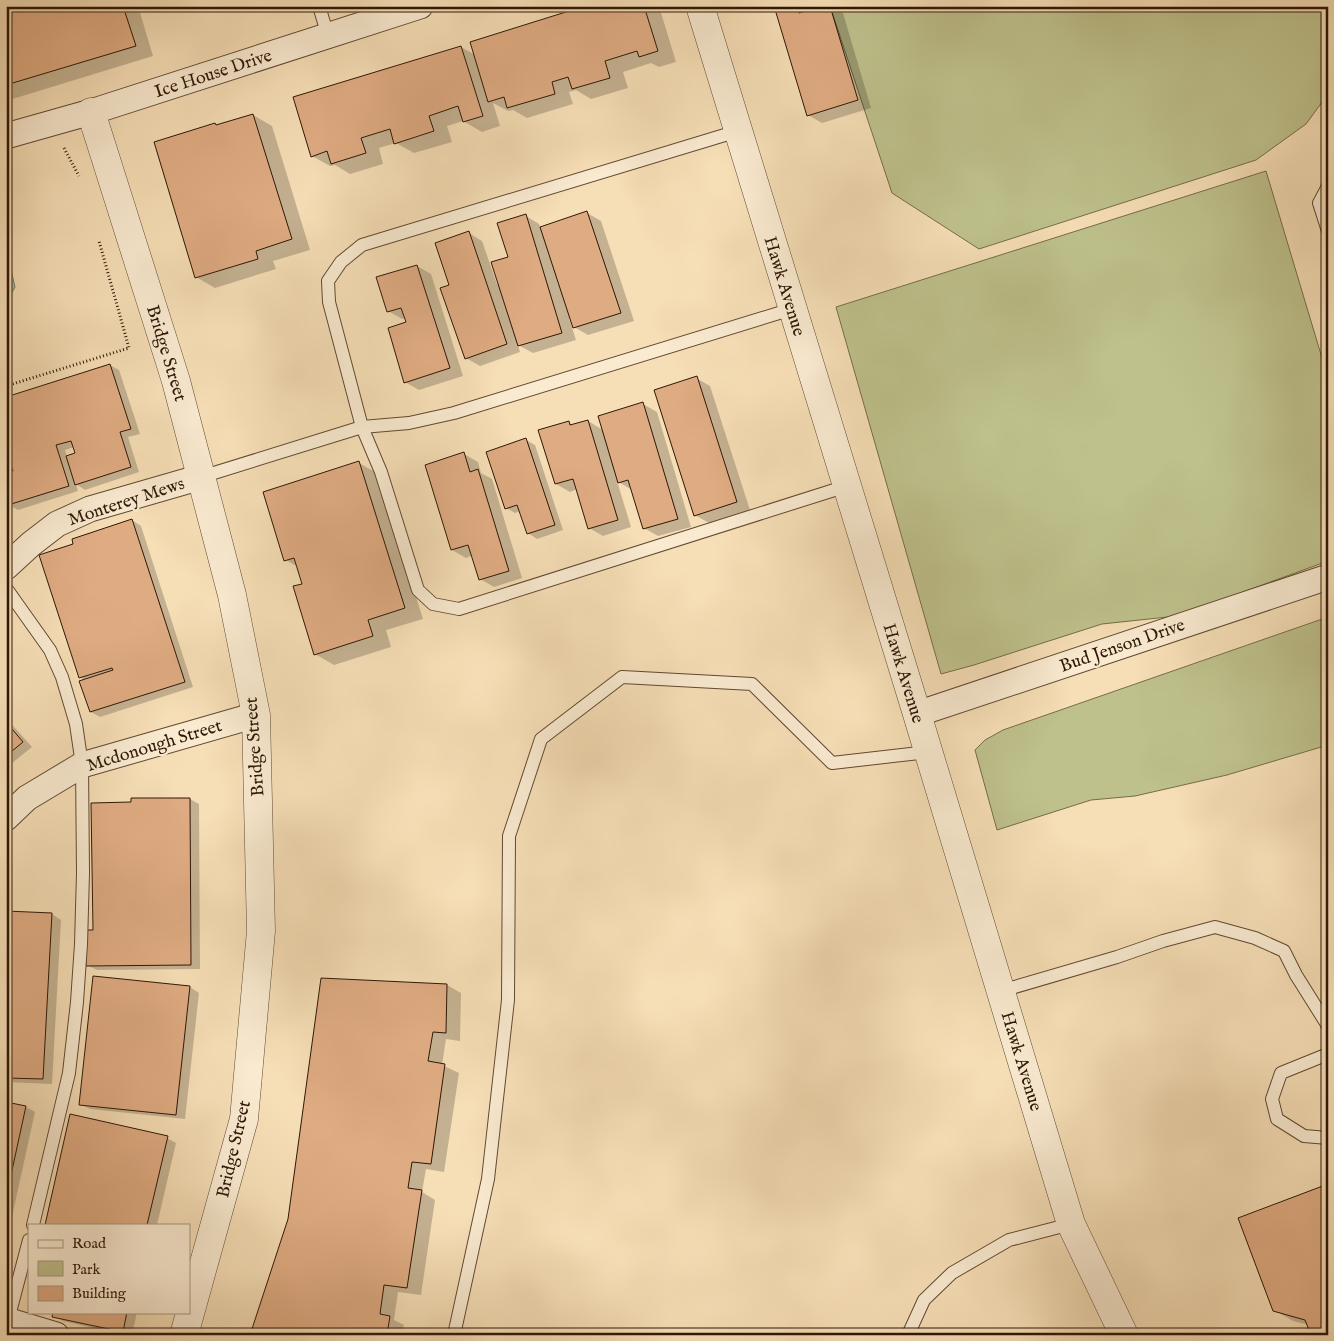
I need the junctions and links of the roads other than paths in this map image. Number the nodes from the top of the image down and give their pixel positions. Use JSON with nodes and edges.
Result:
{"nodes":[{"id":1,"x":319,"y":6,"type":"edge"},
{"id":2,"x":420,"y":6,"type":"edge"},
{"id":3,"x":700,"y":6,"type":"edge"},
{"id":4,"x":328,"y":36,"type":"junction"},
{"id":5,"x":91,"y":112,"type":"junction"},
{"id":6,"x":738,"y":131,"type":"junction"},
{"id":7,"x":6,"y":136,"type":"edge"},
{"id":8,"x":1328,"y":186,"type":"edge"},
{"id":9,"x":1328,"y":231,"type":"edge"},
{"id":10,"x":792,"y":309,"type":"junction"},
{"id":11,"x":362,"y":427,"type":"junction"},
{"id":12,"x":201,"y":477,"type":"junction"},
{"id":13,"x":847,"y":486,"type":"junction"},
{"id":14,"x":6,"y":568,"type":"edge"},
{"id":15,"x":1328,"y":577,"type":"edge"},
{"id":16,"x":6,"y":588,"type":"edge"},
{"id":17,"x":917,"y":714,"type":"junction"},
{"id":18,"x":256,"y":715,"type":"junction"},
{"id":19,"x":928,"y":752,"type":"junction"},
{"id":20,"x":82,"y":765,"type":"junction"},
{"id":21,"x":6,"y":818,"type":"edge"},
{"id":22,"x":1001,"y":991,"type":"junction"},
{"id":23,"x":1328,"y":1026,"type":"edge"},
{"id":24,"x":1328,"y":1054,"type":"edge"},
{"id":25,"x":1328,"y":1138,"type":"edge"},
{"id":26,"x":33,"y":1224,"type":"edge"},
{"id":27,"x":1071,"y":1224,"type":"junction"},
{"id":28,"x":28,"y":1244,"type":"edge"},
{"id":29,"x":190,"y":1313,"type":"edge"},
{"id":30,"x":190,"y":1314,"type":"edge"},
{"id":31,"x":7,"y":1320,"type":"edge"},
{"id":32,"x":56,"y":1335,"type":"edge"},
{"id":33,"x":184,"y":1335,"type":"edge"},
{"id":34,"x":454,"y":1335,"type":"edge"},
{"id":35,"x":908,"y":1335,"type":"edge"},
{"id":36,"x":1124,"y":1335,"type":"edge"}],
"edges":[{"from":1,"to":4,"type":"lane"},
{"from":2,"to":4,"type":"street","name":"Ice House Drive"},
{"from":3,"to":6,"type":"street","name":"Hawk Avenue"},
{"from":4,"to":5,"type":"street","name":"Ice House Drive"},
{"from":5,"to":7,"type":"street","name":"Ice House Drive"},
{"from":5,"to":12,"type":"street","name":"Bridge Street"},
{"from":6,"to":10,"type":"street","name":"Hawk Avenue"},
{"from":6,"to":11,"type":"lane"},
{"from":8,"to":9,"type":"lane"},
{"from":10,"to":11,"type":"lane"},
{"from":10,"to":13,"type":"street","name":"Hawk Avenue"},
{"from":11,"to":12,"type":"lane"},
{"from":11,"to":13,"type":"lane"},
{"from":12,"to":14,"type":"street","name":"Monterey Mews"},
{"from":12,"to":18,"type":"street","name":"Bridge Street"},
{"from":13,"to":17,"type":"street","name":"Hawk Avenue"},
{"from":15,"to":17,"type":"street","name":"Bud Jenson Drive"},
{"from":16,"to":20,"type":"lane"},
{"from":17,"to":19,"type":"street","name":"Hawk Avenue"},
{"from":18,"to":20,"type":"street","name":"Mcdonough Street"},
{"from":18,"to":29,"type":"street","name":"Bridge Street"},
{"from":19,"to":22,"type":"street","name":"Hawk Avenue"},
{"from":19,"to":34,"type":"lane"},
{"from":20,"to":21,"type":"street","name":"Mcdonough Street"},
{"from":20,"to":26,"type":"lane"},
{"from":22,"to":23,"type":"lane"},
{"from":22,"to":27,"type":"street","name":"Hawk Avenue"},
{"from":24,"to":25,"type":"lane"},
{"from":27,"to":35,"type":"lane"},
{"from":27,"to":36,"type":"street","name":"Hawk Avenue"},
{"from":28,"to":31,"type":"lane"},
{"from":30,"to":33,"type":"street","name":"Bridge Street"},
{"from":31,"to":32,"type":"street"}]}
